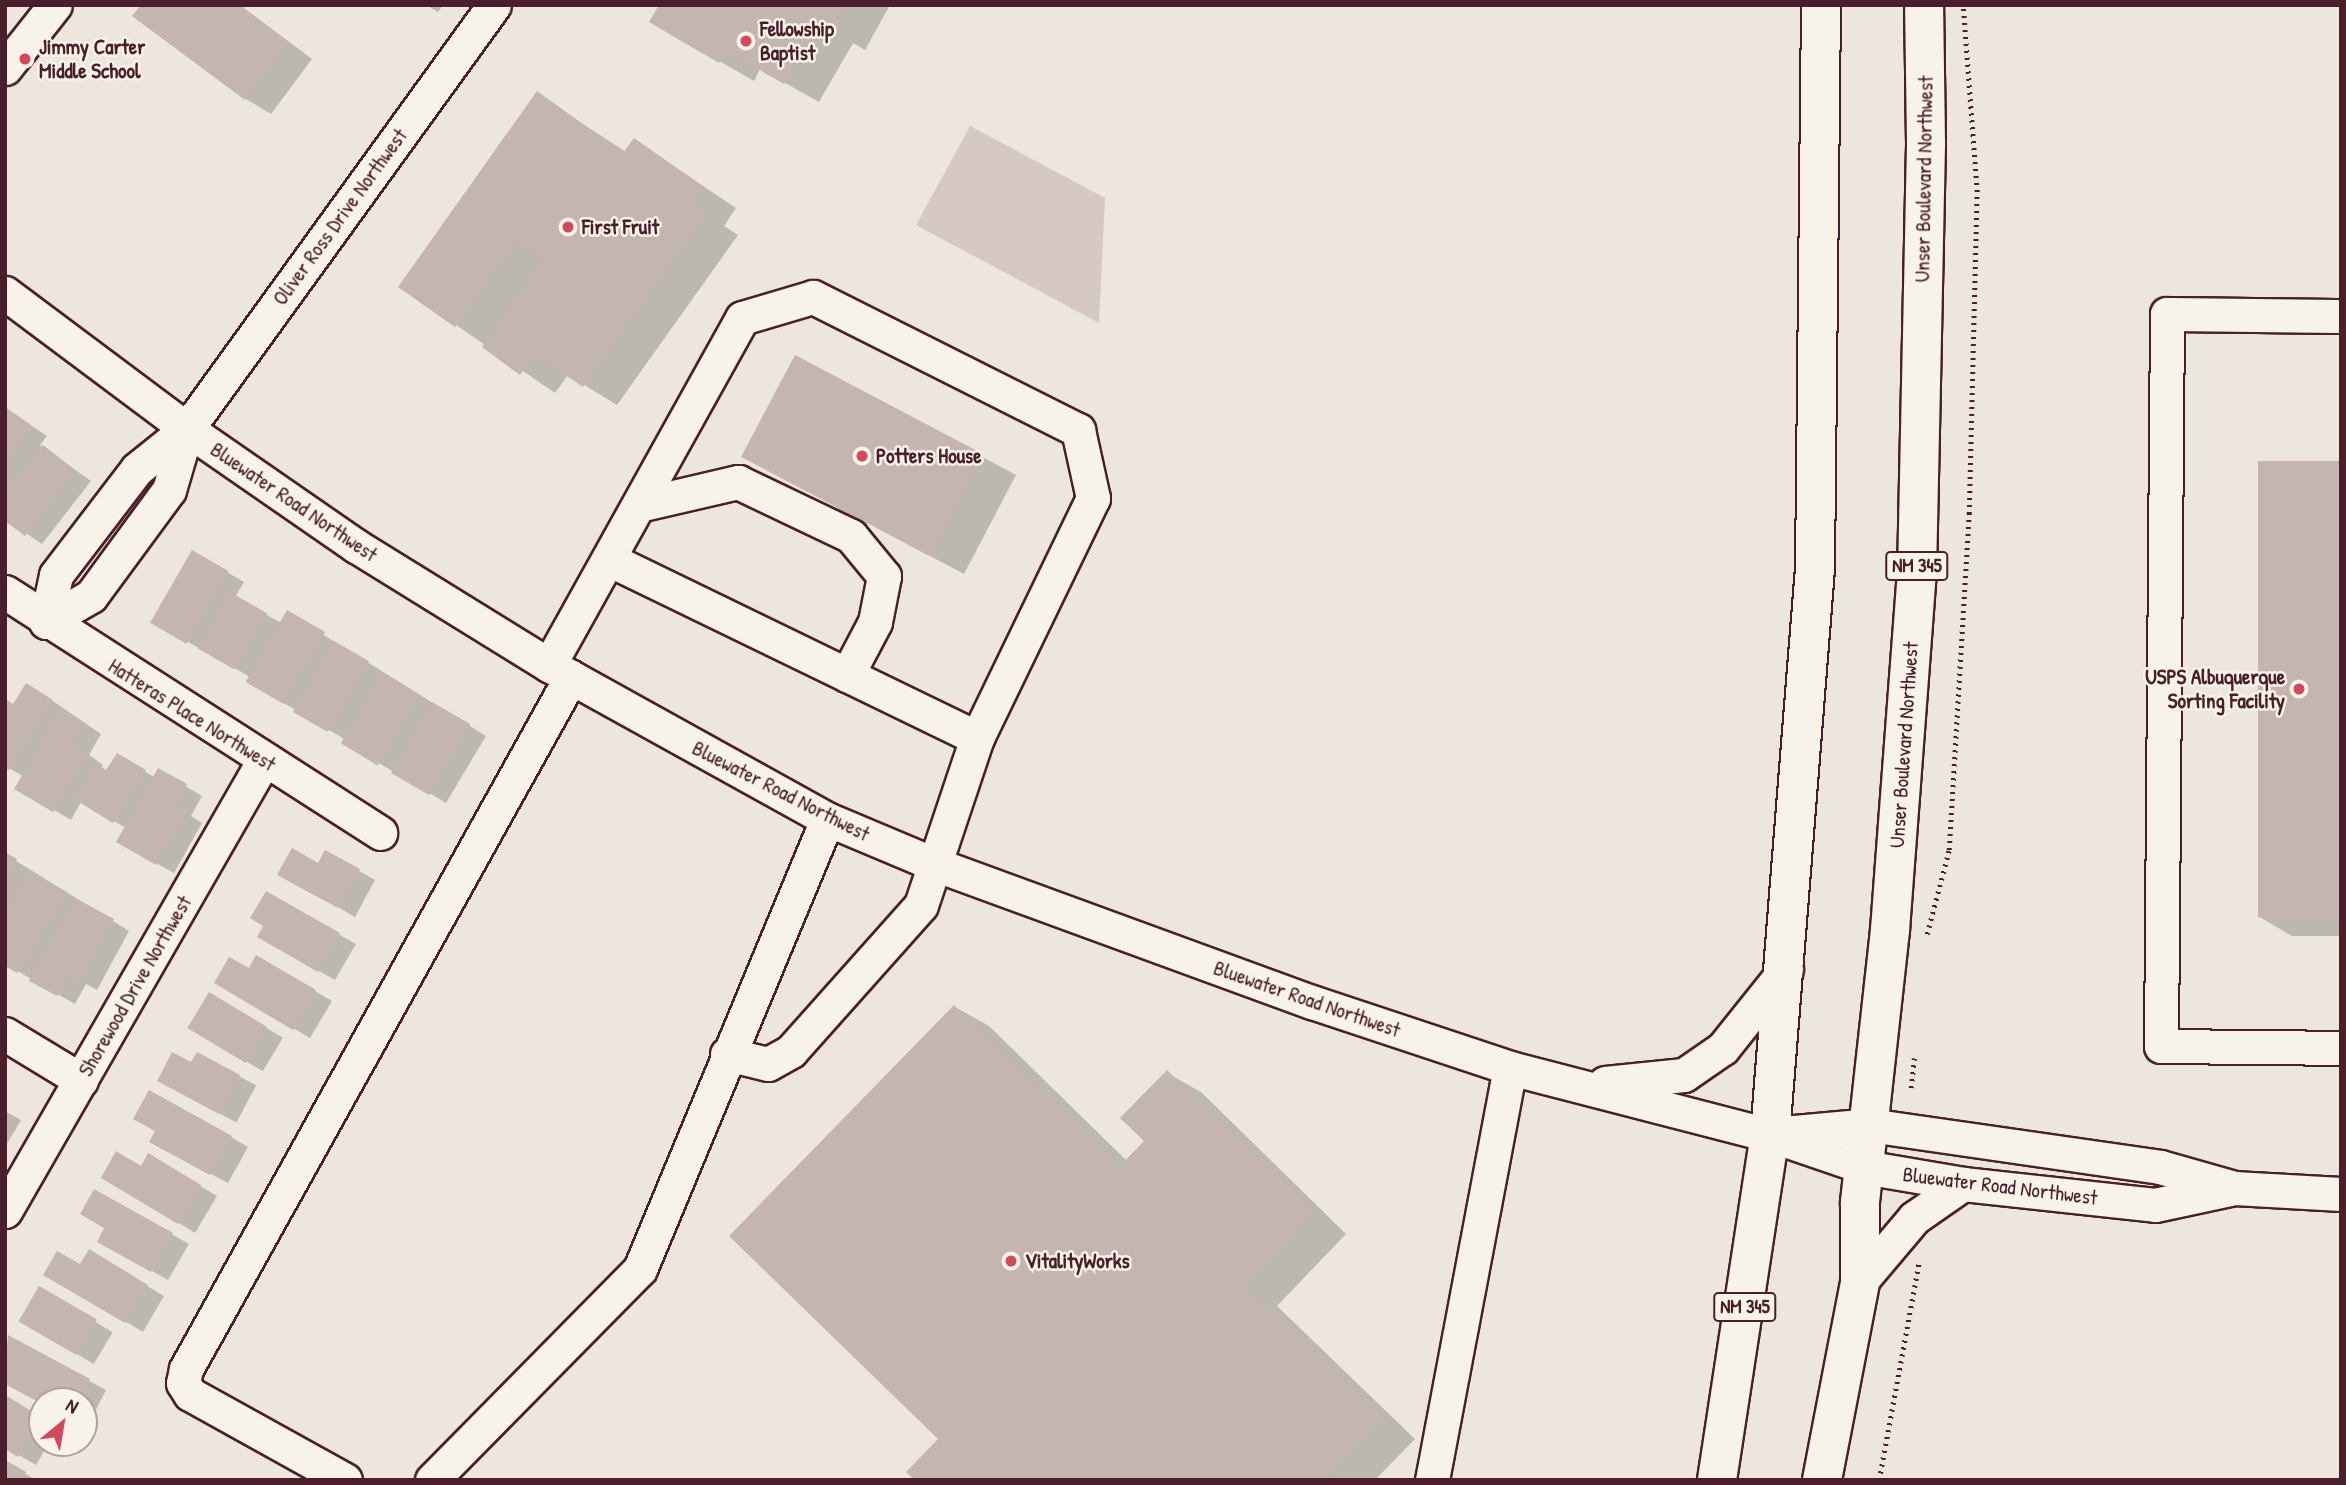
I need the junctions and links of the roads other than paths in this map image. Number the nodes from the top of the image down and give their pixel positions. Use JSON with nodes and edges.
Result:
{"nodes":[{"id":1,"x":55,"y":5,"type":"edge"},
{"id":2,"x":494,"y":5,"type":"edge"},
{"id":3,"x":1821,"y":5,"type":"edge"},
{"id":4,"x":1924,"y":5,"type":"edge"},
{"id":5,"x":5,"y":68,"type":"edge"},
{"id":6,"x":5,"y":293,"type":"edge"},
{"id":7,"x":2341,"y":316,"type":"edge"},
{"id":8,"x":187,"y":429,"type":"junction"},
{"id":9,"x":639,"y":505,"type":"junction"},
{"id":10,"x":610,"y":559,"type":"junction"},
{"id":11,"x":5,"y":592,"type":"edge"},
{"id":12,"x":46,"y":622,"type":"junction"},
{"id":13,"x":560,"y":671,"type":"junction"},
{"id":14,"x":847,"y":675,"type":"junction"},
{"id":15,"x":977,"y":738,"type":"junction"},
{"id":16,"x":264,"y":760,"type":"junction"},
{"id":17,"x":827,"y":819,"type":"junction"},
{"id":18,"x":380,"y":833,"type":"dead end"},
{"id":19,"x":934,"y":864,"type":"junction"},
{"id":20,"x":1786,"y":969,"type":"junction"},
{"id":21,"x":5,"y":1034,"type":"edge"},
{"id":22,"x":2341,"y":1048,"type":"edge"},
{"id":23,"x":727,"y":1054,"type":"junction"},
{"id":24,"x":1510,"y":1068,"type":"junction"},
{"id":25,"x":80,"y":1080,"type":"junction"},
{"id":26,"x":1583,"y":1086,"type":"junction"},
{"id":27,"x":1869,"y":1125,"type":"junction"},
{"id":28,"x":1770,"y":1135,"type":"junction"},
{"id":29,"x":1864,"y":1167,"type":"junction"},
{"id":30,"x":1963,"y":1184,"type":"junction"},
{"id":31,"x":2234,"y":1188,"type":"junction"},
{"id":32,"x":2341,"y":1194,"type":"edge"},
{"id":33,"x":5,"y":1211,"type":"edge"},
{"id":34,"x":1860,"y":1282,"type":"junction"},
{"id":35,"x":345,"y":1480,"type":"edge"},
{"id":36,"x":432,"y":1480,"type":"edge"},
{"id":37,"x":1432,"y":1480,"type":"edge"},
{"id":38,"x":1717,"y":1480,"type":"edge"},
{"id":39,"x":1822,"y":1480,"type":"edge"}],
"edges":[{"from":1,"to":5,"type":"street"},
{"from":2,"to":8,"type":"street","name":"Oliver Ross Drive Northwest"},
{"from":3,"to":20,"type":"main road","number":"NM 345"},
{"from":4,"to":27,"type":"main road","name":"Unser Boulevard Northwest","number":"NM 345"},
{"from":6,"to":8,"type":"street","name":"Bluewater Road Northwest"},
{"from":7,"to":22,"type":"street"},
{"from":8,"to":12,"type":"street","name":"Oliver Ross Drive Northwest"},
{"from":8,"to":13,"type":"street","name":"Bluewater Road Northwest"},
{"from":9,"to":10,"type":"street"},
{"from":9,"to":14,"type":"street"},
{"from":9,"to":15,"type":"street"},
{"from":10,"to":13,"type":"street"},
{"from":10,"to":14,"type":"street"},
{"from":11,"to":12,"type":"street","name":"Hatteras Place Northwest"},
{"from":12,"to":16,"type":"street","name":"Hatteras Place Northwest"},
{"from":13,"to":17,"type":"street","name":"Bluewater Road Northwest"},
{"from":13,"to":35,"type":"street"},
{"from":14,"to":15,"type":"street"},
{"from":15,"to":19,"type":"street"},
{"from":16,"to":18,"type":"street","name":"Hatteras Place Northwest"},
{"from":16,"to":25,"type":"street","name":"Shorewood Drive Northwest"},
{"from":17,"to":19,"type":"street","name":"Bluewater Road Northwest"},
{"from":17,"to":23,"type":"street"},
{"from":19,"to":23,"type":"street"},
{"from":19,"to":24,"type":"street","name":"Bluewater Road Northwest"},
{"from":20,"to":26,"type":"street"},
{"from":20,"to":28,"type":"main road","number":"NM 345"},
{"from":21,"to":25,"type":"street"},
{"from":23,"to":36,"type":"street"},
{"from":24,"to":26,"type":"street","name":"Bluewater Road Northwest"},
{"from":24,"to":37,"type":"street"},
{"from":25,"to":33,"type":"street","name":"Shorewood Drive Northwest"},
{"from":26,"to":28,"type":"street","name":"Bluewater Road Northwest"},
{"from":27,"to":28,"type":"street","name":"Bluewater Road Northwest"},
{"from":27,"to":29,"type":"main road","name":"Unser Boulevard Northwest","number":"NM 345"},
{"from":27,"to":31,"type":"street","name":"Bluewater Road Northwest"},
{"from":28,"to":29,"type":"street","name":"Bluewater Road Northwest"},
{"from":28,"to":38,"type":"main road","number":"NM 345"},
{"from":29,"to":30,"type":"street","name":"Bluewater Road Northwest"},
{"from":29,"to":34,"type":"main road","name":"Unser Boulevard Northwest","number":"NM 345"},
{"from":30,"to":31,"type":"street","name":"Bluewater Road Northwest"},
{"from":30,"to":34,"type":"street"},
{"from":31,"to":32,"type":"street","name":"Bluewater Road Northwest"},
{"from":34,"to":39,"type":"main road","name":"Unser Boulevard Northwest","number":"NM 345"}]}
